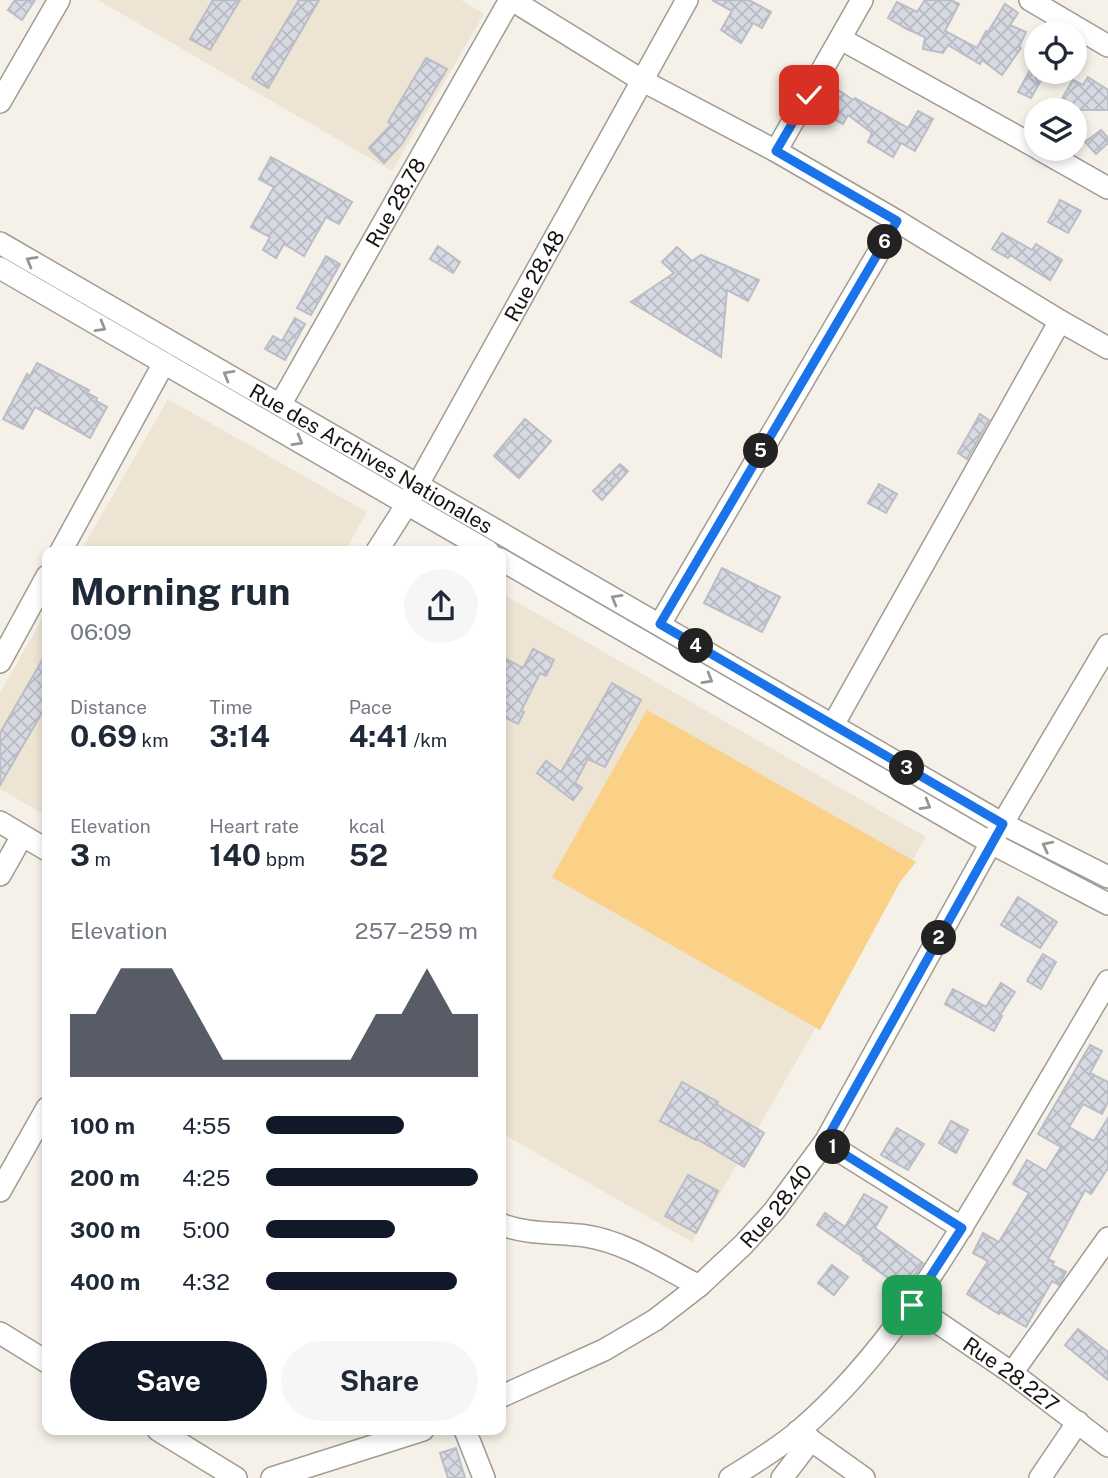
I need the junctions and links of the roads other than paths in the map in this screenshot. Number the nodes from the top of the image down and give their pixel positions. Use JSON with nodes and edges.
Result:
{"nodes":[{"id":1,"x":59,"y":0,"type":"edge"},
{"id":2,"x":511,"y":0,"type":"edge"},
{"id":3,"x":687,"y":0,"type":"edge"},
{"id":4,"x":862,"y":0,"type":"edge"},
{"id":5,"x":1030,"y":0,"type":"edge"},
{"id":6,"x":841,"y":39,"type":"junction"},
{"id":7,"x":1108,"y":46,"type":"edge"},
{"id":8,"x":643,"y":81,"type":"junction"},
{"id":9,"x":0,"y":102,"type":"edge"},
{"id":10,"x":1024,"y":141,"type":"edge"},
{"id":11,"x":776,"y":151,"type":"junction"},
{"id":12,"x":1060,"y":161,"type":"edge"},
{"id":13,"x":1108,"y":188,"type":"edge"},
{"id":14,"x":897,"y":221,"type":"junction"},
{"id":15,"x":0,"y":243,"type":"edge"},
{"id":16,"x":0,"y":268,"type":"edge"},
{"id":17,"x":1060,"y":321,"type":"junction"},
{"id":18,"x":1108,"y":348,"type":"edge"},
{"id":19,"x":164,"y":363,"type":"junction"},
{"id":20,"x":280,"y":405,"type":"junction"},
{"id":21,"x":418,"y":484,"type":"junction"},
{"id":22,"x":407,"y":504,"type":"junction"},
{"id":23,"x":64,"y":546,"type":"edge"},
{"id":24,"x":380,"y":546,"type":"edge"},
{"id":25,"x":479,"y":546,"type":"edge"},
{"id":26,"x":506,"y":562,"type":"edge"},
{"id":27,"x":42,"y":585,"type":"edge"},
{"id":28,"x":660,"y":624,"type":"junction"},
{"id":29,"x":1108,"y":645,"type":"edge"},
{"id":30,"x":0,"y":662,"type":"edge"},
{"id":31,"x":833,"y":725,"type":"junction"},
{"id":32,"x":0,"y":822,"type":"edge"},
{"id":33,"x":1003,"y":824,"type":"junction"},
{"id":34,"x":22,"y":836,"type":"junction"},
{"id":35,"x":991,"y":843,"type":"junction"},
{"id":36,"x":42,"y":847,"type":"edge"},
{"id":37,"x":0,"y":875,"type":"edge"},
{"id":38,"x":1108,"y":877,"type":"edge"},
{"id":39,"x":1108,"y":904,"type":"edge"},
{"id":40,"x":1108,"y":981,"type":"edge"},
{"id":41,"x":42,"y":1117,"type":"edge"},
{"id":42,"x":825,"y":1142,"type":"junction"},
{"id":43,"x":0,"y":1191,"type":"edge"},
{"id":44,"x":506,"y":1225,"type":"edge"},
{"id":45,"x":962,"y":1228,"type":"junction"},
{"id":46,"x":1105,"y":1250,"type":"edge"},
{"id":47,"x":699,"y":1286,"type":"junction"},
{"id":48,"x":912,"y":1305,"type":"junction"},
{"id":49,"x":0,"y":1333,"type":"edge"},
{"id":50,"x":42,"y":1359,"type":"edge"},
{"id":51,"x":1013,"y":1373,"type":"junction"},
{"id":52,"x":506,"y":1394,"type":"edge"},
{"id":53,"x":1078,"y":1422,"type":"junction"},
{"id":54,"x":166,"y":1435,"type":"edge"},
{"id":55,"x":407,"y":1435,"type":"edge"},
{"id":56,"x":467,"y":1435,"type":"edge"},
{"id":57,"x":805,"y":1436,"type":"junction"},
{"id":58,"x":1108,"y":1446,"type":"edge"},
{"id":59,"x":236,"y":1478,"type":"edge"},
{"id":60,"x":272,"y":1478,"type":"edge"},
{"id":61,"x":484,"y":1478,"type":"edge"},
{"id":62,"x":730,"y":1478,"type":"edge"},
{"id":63,"x":782,"y":1478,"type":"edge"},
{"id":64,"x":864,"y":1478,"type":"edge"},
{"id":65,"x":1040,"y":1478,"type":"edge"}],
"edges":[{"from":1,"to":9,"type":"street"},
{"from":2,"to":8,"type":"street"},
{"from":2,"to":20,"type":"street","name":"Rue 28.78"},
{"from":3,"to":8,"type":"street","name":"Rue 28.48"},
{"from":4,"to":6,"type":"street"},
{"from":5,"to":7,"type":"street"},
{"from":6,"to":10,"type":"street"},
{"from":6,"to":11,"type":"street"},
{"from":8,"to":11,"type":"street"},
{"from":8,"to":21,"type":"street","name":"Rue 28.48"},
{"from":11,"to":14,"type":"street"},
{"from":12,"to":13,"type":"street"},
{"from":14,"to":17,"type":"street"},
{"from":14,"to":28,"type":"street"},
{"from":20,"to":15,"type":"street","name":"Rue des Archives Nationales","one_way":true},
{"from":16,"to":19,"type":"street","name":"Rue des Archives Nationales","one_way":true},
{"from":17,"to":18,"type":"street"},
{"from":17,"to":31,"type":"street"},
{"from":19,"to":22,"type":"street","name":"Rue des Archives Nationales","one_way":true},
{"from":19,"to":23,"type":"street"},
{"from":20,"to":21,"type":"street","name":"Rue des Archives Nationales"},
{"from":21,"to":22,"type":"street","name":"Rue 28.48"},
{"from":28,"to":21,"type":"street","name":"Rue des Archives Nationales","one_way":true},
{"from":22,"to":24,"type":"street","name":"Rue 28.48"},
{"from":22,"to":25,"type":"street","name":"Rue des Archives Nationales"},
{"from":26,"to":35,"type":"street","name":"Rue des Archives Nationales","one_way":true},
{"from":27,"to":30,"type":"street"},
{"from":28,"to":31,"type":"street","name":"Rue des Archives Nationales"},
{"from":29,"to":33,"type":"street","name":"Rue 28.40"},
{"from":31,"to":33,"type":"street","name":"Rue des Archives Nationales"},
{"from":32,"to":34,"type":"street"},
{"from":33,"to":35,"type":"street","name":"Rue 28.40"},
{"from":38,"to":33,"type":"street","name":"Rue des Archives Nationales","one_way":true},
{"from":34,"to":36,"type":"street"},
{"from":34,"to":37,"type":"street"},
{"from":35,"to":39,"type":"street","name":"Rue des Archives Nationales"},
{"from":35,"to":42,"type":"street","name":"Rue 28.40"},
{"from":40,"to":45,"type":"street"},
{"from":41,"to":43,"type":"street"},
{"from":42,"to":45,"type":"street"},
{"from":42,"to":47,"type":"street","name":"Rue 28.40"},
{"from":44,"to":47,"type":"street"},
{"from":45,"to":48,"type":"street"},
{"from":46,"to":51,"type":"street"},
{"from":47,"to":52,"type":"street","name":"Rue 28.40"},
{"from":48,"to":51,"type":"street","name":"Rue 28.227"},
{"from":48,"to":57,"type":"street"},
{"from":49,"to":50,"type":"street"},
{"from":51,"to":53,"type":"street","name":"Rue 28.227"},
{"from":53,"to":58,"type":"street","name":"Rue 28.227"},
{"from":53,"to":65,"type":"street"},
{"from":54,"to":59,"type":"street"},
{"from":55,"to":60,"type":"street"},
{"from":56,"to":61,"type":"street"},
{"from":57,"to":62,"type":"street"},
{"from":57,"to":63,"type":"street"},
{"from":57,"to":64,"type":"street"}]}
